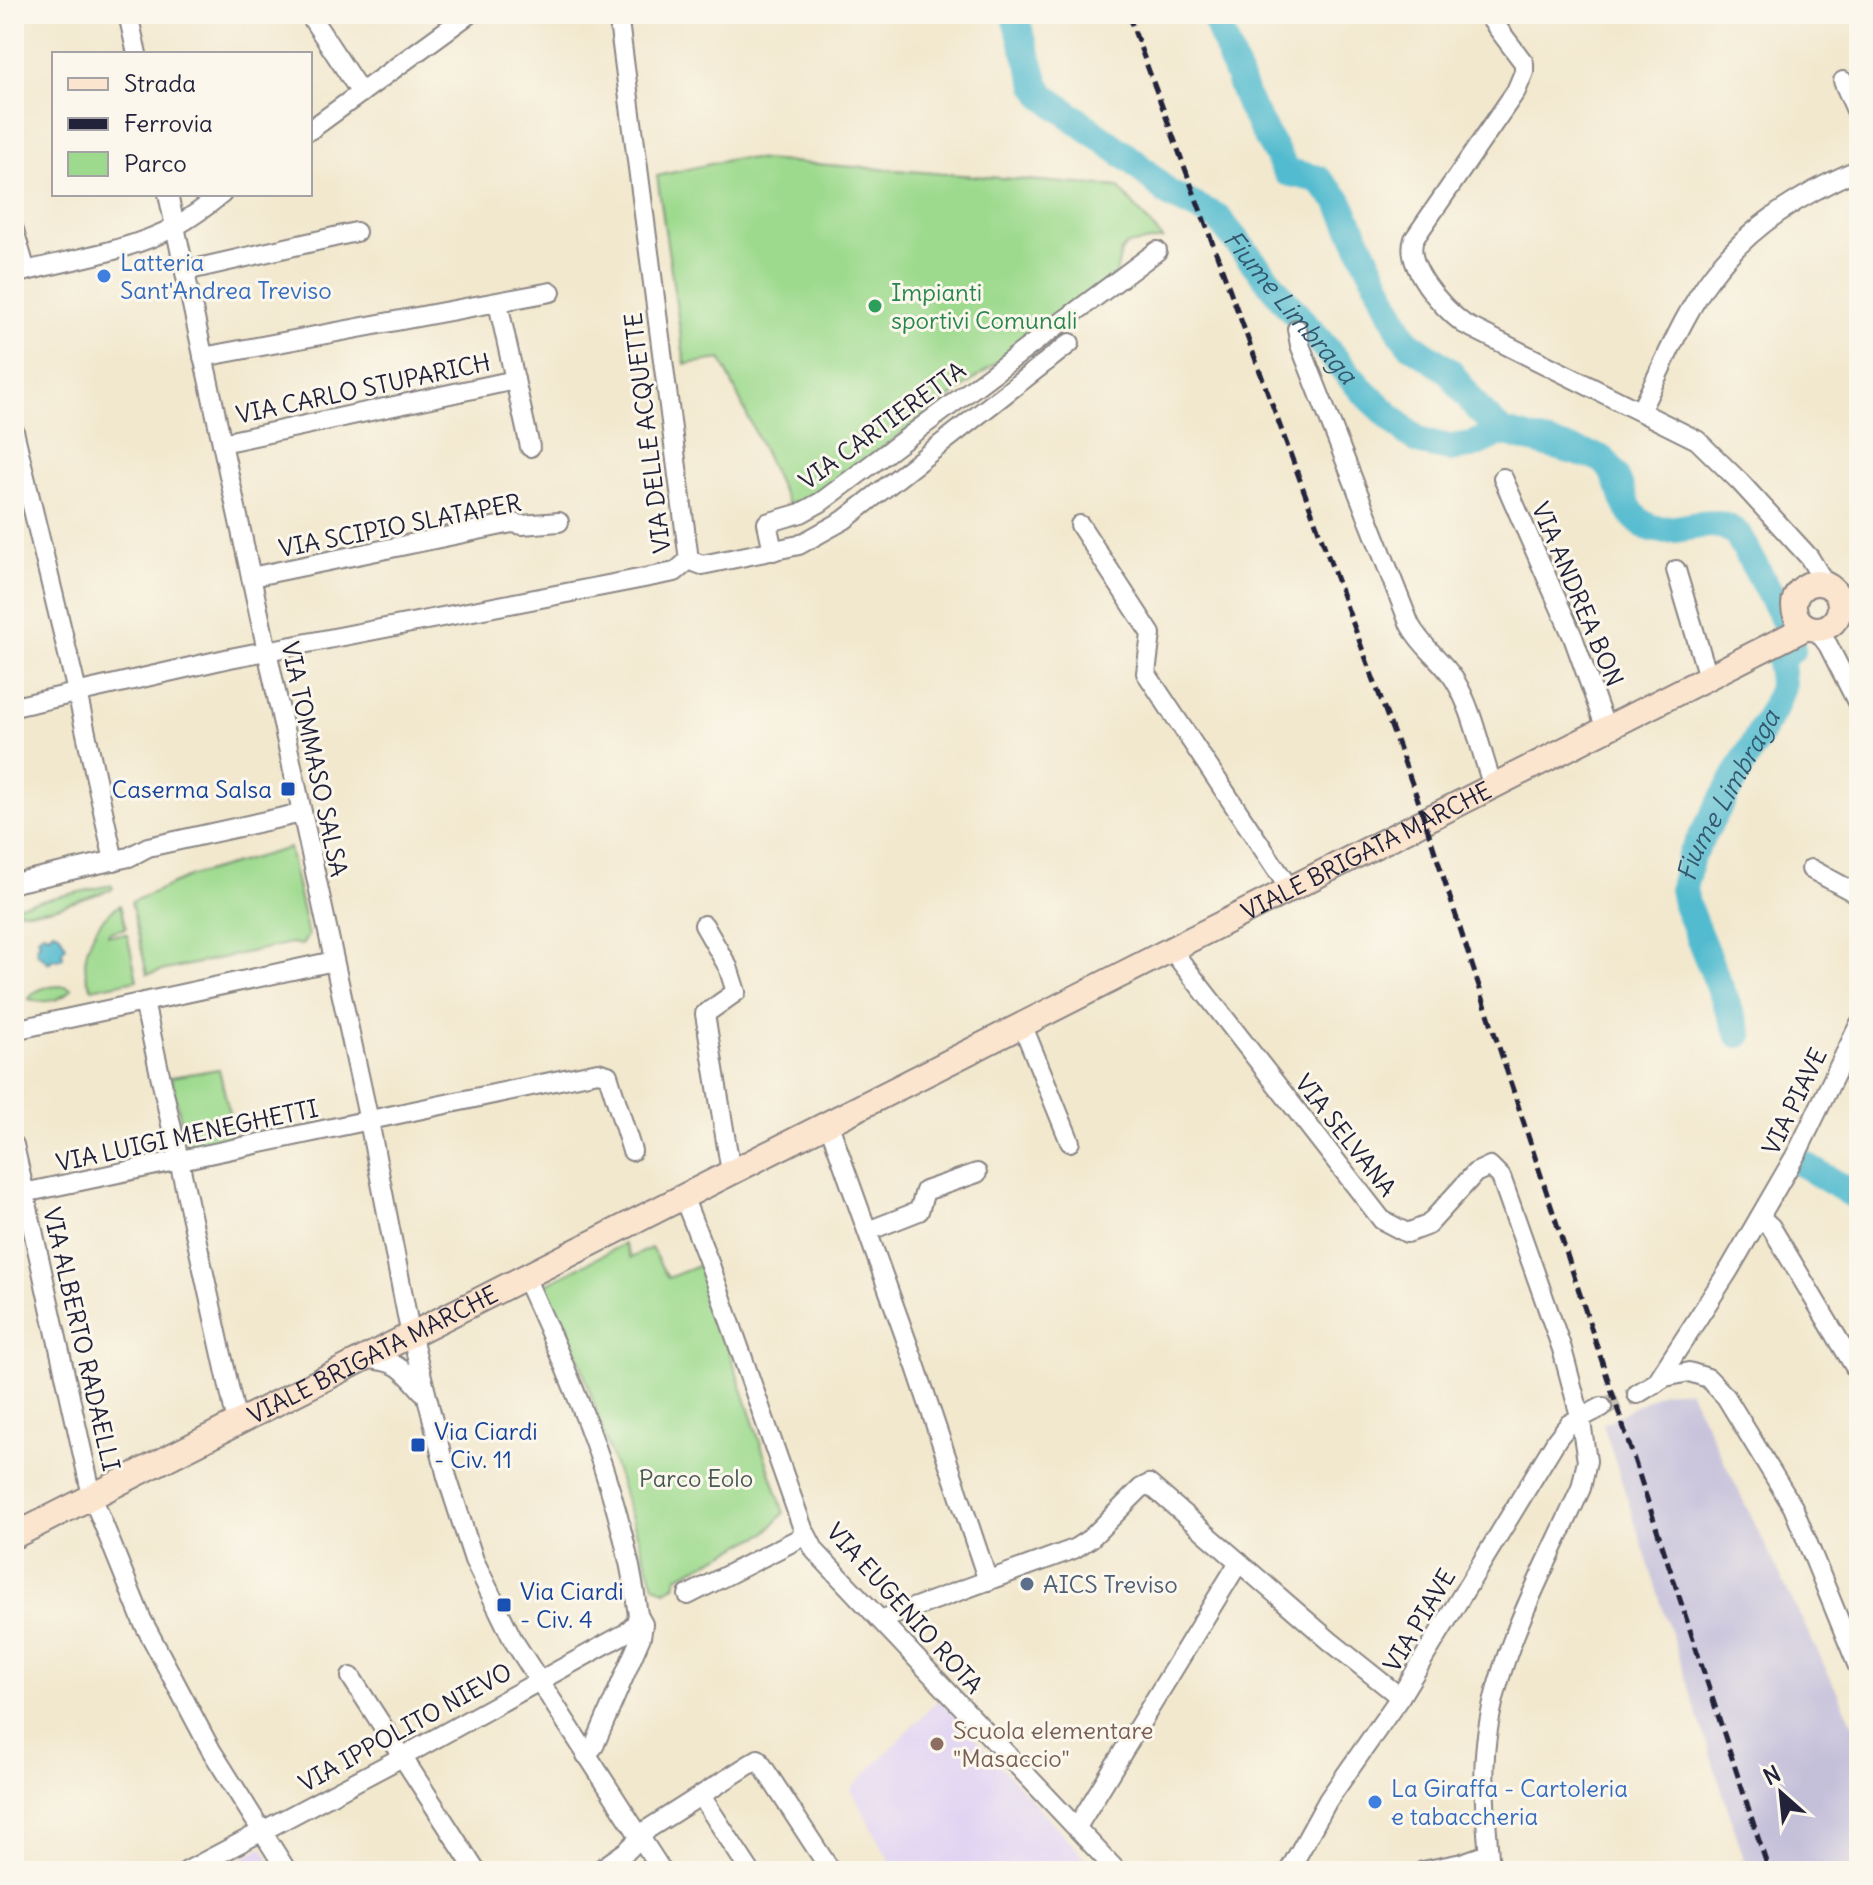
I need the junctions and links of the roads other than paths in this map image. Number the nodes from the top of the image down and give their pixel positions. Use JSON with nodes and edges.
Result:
{"nodes":[{"id":1,"x":128,"y":14,"type":"edge"},
{"id":2,"x":309,"y":14,"type":"edge"},
{"id":3,"x":469,"y":14,"type":"edge"},
{"id":4,"x":618,"y":14,"type":"edge"},
{"id":5,"x":1487,"y":14,"type":"edge"},
{"id":6,"x":137,"y":52,"type":"edge"},
{"id":7,"x":1843,"y":81,"type":"dead end"},
{"id":8,"x":361,"y":93,"type":"junction"},
{"id":9,"x":1859,"y":117,"type":"edge"},
{"id":10,"x":312,"y":129,"type":"edge"},
{"id":11,"x":1859,"y":169,"type":"edge"},
{"id":12,"x":168,"y":196,"type":"edge"},
{"id":13,"x":219,"y":196,"type":"edge"},
{"id":14,"x":175,"y":227,"type":"junction"},
{"id":15,"x":14,"y":230,"type":"edge"},
{"id":16,"x":356,"y":232,"type":"dead end"},
{"id":17,"x":1157,"y":251,"type":"dead end"},
{"id":18,"x":185,"y":271,"type":"junction"},
{"id":19,"x":20,"y":273,"type":"edge"},
{"id":20,"x":551,"y":292,"type":"dead end"},
{"id":21,"x":498,"y":303,"type":"junction"},
{"id":22,"x":1297,"y":329,"type":"dead end"},
{"id":23,"x":1070,"y":343,"type":"dead end"},
{"id":24,"x":203,"y":357,"type":"junction"},
{"id":25,"x":515,"y":380,"type":"junction"},
{"id":26,"x":1640,"y":411,"type":"junction"},
{"id":27,"x":14,"y":431,"type":"edge"},
{"id":28,"x":222,"y":443,"type":"junction"},
{"id":29,"x":530,"y":447,"type":"dead end"},
{"id":30,"x":1503,"y":478,"type":"dead end"},
{"id":31,"x":559,"y":522,"type":"dead end"},
{"id":32,"x":1080,"y":525,"type":"dead end"},
{"id":33,"x":773,"y":551,"type":"junction"},
{"id":34,"x":689,"y":560,"type":"junction"},
{"id":35,"x":1676,"y":570,"type":"dead end"},
{"id":36,"x":251,"y":577,"type":"junction"},
{"id":37,"x":1824,"y":614,"type":"edge"},
{"id":38,"x":267,"y":651,"type":"junction"},
{"id":39,"x":1708,"y":677,"type":"junction"},
{"id":40,"x":77,"y":692,"type":"junction"},
{"id":41,"x":1859,"y":706,"type":"edge"},
{"id":42,"x":14,"y":707,"type":"edge"},
{"id":43,"x":1606,"y":729,"type":"junction"},
{"id":44,"x":1493,"y":786,"type":"junction"},
{"id":45,"x":302,"y":813,"type":"junction"},
{"id":46,"x":114,"y":861,"type":"junction"},
{"id":47,"x":1811,"y":869,"type":"dead end"},
{"id":48,"x":14,"y":883,"type":"edge"},
{"id":49,"x":1289,"y":888,"type":"junction"},
{"id":50,"x":1859,"y":895,"type":"edge"},
{"id":51,"x":704,"y":925,"type":"dead end"},
{"id":52,"x":1170,"y":948,"type":"junction"},
{"id":53,"x":334,"y":961,"type":"junction"},
{"id":54,"x":144,"y":1002,"type":"junction"},
{"id":55,"x":1022,"y":1024,"type":"junction"},
{"id":56,"x":1859,"y":1025,"type":"edge"},
{"id":57,"x":14,"y":1030,"type":"edge"},
{"id":58,"x":369,"y":1121,"type":"junction"},
{"id":59,"x":828,"y":1122,"type":"junction"},
{"id":60,"x":1070,"y":1142,"type":"dead end"},
{"id":61,"x":14,"y":1145,"type":"edge"},
{"id":62,"x":632,"y":1151,"type":"dead end"},
{"id":63,"x":179,"y":1161,"type":"junction"},
{"id":64,"x":731,"y":1172,"type":"junction"},
{"id":65,"x":977,"y":1173,"type":"dead end"},
{"id":66,"x":19,"y":1194,"type":"edge"},
{"id":67,"x":683,"y":1196,"type":"junction"},
{"id":68,"x":1760,"y":1217,"type":"junction"},
{"id":69,"x":868,"y":1231,"type":"junction"},
{"id":70,"x":525,"y":1277,"type":"junction"},
{"id":71,"x":411,"y":1334,"type":"junction"},
{"id":72,"x":1687,"y":1334,"type":"junction"},
{"id":73,"x":362,"y":1359,"type":"junction"},
{"id":74,"x":1859,"y":1374,"type":"edge"},
{"id":75,"x":1708,"y":1378,"type":"junction"},
{"id":76,"x":1656,"y":1383,"type":"junction"},
{"id":77,"x":1637,"y":1394,"type":"tunnel mouth"},
{"id":78,"x":426,"y":1395,"type":"junction"},
{"id":79,"x":1602,"y":1407,"type":"tunnel mouth"},
{"id":80,"x":1580,"y":1416,"type":"junction"},
{"id":81,"x":237,"y":1423,"type":"junction"},
{"id":82,"x":92,"y":1496,"type":"junction"},
{"id":83,"x":806,"y":1535,"type":"junction"},
{"id":84,"x":14,"y":1536,"type":"edge"},
{"id":85,"x":1239,"y":1562,"type":"junction"},
{"id":86,"x":988,"y":1581,"type":"junction"},
{"id":87,"x":688,"y":1595,"type":"dead end"},
{"id":88,"x":880,"y":1620,"type":"junction"},
{"id":89,"x":631,"y":1638,"type":"junction"},
{"id":90,"x":1859,"y":1669,"type":"edge"},
{"id":91,"x":351,"y":1677,"type":"dead end"},
{"id":92,"x":539,"y":1681,"type":"junction"},
{"id":93,"x":1400,"y":1697,"type":"junction"},
{"id":94,"x":586,"y":1755,"type":"junction"},
{"id":95,"x":402,"y":1757,"type":"junction"},
{"id":96,"x":701,"y":1796,"type":"junction"},
{"id":97,"x":1077,"y":1827,"type":"junction"},
{"id":98,"x":263,"y":1832,"type":"junction"},
{"id":99,"x":639,"y":1836,"type":"junction"},
{"id":100,"x":1489,"y":1863,"type":"edge"},
{"id":101,"x":187,"y":1871,"type":"edge"},
{"id":102,"x":287,"y":1871,"type":"edge"},
{"id":103,"x":476,"y":1871,"type":"edge"},
{"id":104,"x":598,"y":1871,"type":"edge"},
{"id":105,"x":662,"y":1871,"type":"edge"},
{"id":106,"x":750,"y":1871,"type":"edge"},
{"id":107,"x":831,"y":1871,"type":"edge"},
{"id":108,"x":1117,"y":1871,"type":"edge"},
{"id":109,"x":1289,"y":1871,"type":"edge"},
{"id":110,"x":1423,"y":1871,"type":"edge"}],
"edges":[{"from":1,"to":6,"type":"street"},
{"from":2,"to":8,"type":"street"},
{"from":3,"to":8,"type":"street"},
{"from":4,"to":34,"type":"street","name":"VIA DELLE ACQUETTE"},
{"from":5,"to":26,"type":"street"},
{"from":7,"to":9,"type":"street"},
{"from":8,"to":10,"type":"street"},
{"from":11,"to":26,"type":"street"},
{"from":12,"to":14,"type":"street","name":"VIA TOMMASO SALSA"},
{"from":13,"to":14,"type":"street"},
{"from":14,"to":18,"type":"street","name":"VIA TOMMASO SALSA"},
{"from":14,"to":19,"type":"street"},
{"from":15,"to":19,"type":"street"},
{"from":16,"to":18,"type":"street"},
{"from":17,"to":33,"type":"street","name":"VIA CARTIERETTA"},
{"from":18,"to":24,"type":"street","name":"VIA TOMMASO SALSA"},
{"from":20,"to":21,"type":"street"},
{"from":21,"to":24,"type":"street"},
{"from":21,"to":25,"type":"street","name":"VIA CARLO STUPARICH"},
{"from":22,"to":44,"type":"street"},
{"from":23,"to":33,"type":"street","name":"VIA CARTIERETTA"},
{"from":24,"to":28,"type":"street","name":"VIA TOMMASO SALSA"},
{"from":25,"to":28,"type":"street","name":"VIA CARLO STUPARICH"},
{"from":25,"to":29,"type":"street","name":"VIA CARLO STUPARICH"},
{"from":26,"to":37,"type":"street"},
{"from":27,"to":40,"type":"street"},
{"from":28,"to":36,"type":"street","name":"VIA TOMMASO SALSA"},
{"from":30,"to":43,"type":"street","name":"VIA ANDREA BON"},
{"from":31,"to":36,"type":"street","name":"VIA SCIPIO SLATAPER"},
{"from":32,"to":49,"type":"street"},
{"from":33,"to":34,"type":"street","name":"VIA CARTIERETTA"},
{"from":34,"to":38,"type":"street","name":"VIA DELLE ACQUETTE"},
{"from":35,"to":39,"type":"street"},
{"from":36,"to":38,"type":"street","name":"VIA TOMMASO SALSA"},
{"from":37,"to":39,"type":"street","name":"VIALE BRIGATA MARCHE"},
{"from":37,"to":41,"type":"street"},
{"from":38,"to":40,"type":"street","name":"VIA DELLE ACQUETTE"},
{"from":38,"to":45,"type":"street","name":"VIA TOMMASO SALSA"},
{"from":39,"to":43,"type":"street","name":"VIALE BRIGATA MARCHE"},
{"from":40,"to":42,"type":"street","name":"VIA DELLE ACQUETTE"},
{"from":40,"to":46,"type":"street"},
{"from":43,"to":44,"type":"street","name":"VIALE BRIGATA MARCHE"},
{"from":44,"to":49,"type":"street","name":"VIALE BRIGATA MARCHE"},
{"from":45,"to":46,"type":"street"},
{"from":45,"to":53,"type":"street","name":"VIA TOMMASO SALSA"},
{"from":46,"to":48,"type":"street"},
{"from":47,"to":50,"type":"street"},
{"from":49,"to":52,"type":"street","name":"VIALE BRIGATA MARCHE"},
{"from":51,"to":64,"type":"street"},
{"from":52,"to":55,"type":"street","name":"VIALE BRIGATA MARCHE"},
{"from":52,"to":80,"type":"street","name":"VIA SELVANA"},
{"from":53,"to":54,"type":"street"},
{"from":53,"to":58,"type":"street","name":"VIA TOMMASO SALSA"},
{"from":54,"to":57,"type":"street"},
{"from":54,"to":63,"type":"street"},
{"from":55,"to":59,"type":"street","name":"VIALE BRIGATA MARCHE"},
{"from":55,"to":60,"type":"street"},
{"from":56,"to":68,"type":"street","name":"VIA PIAVE"},
{"from":58,"to":62,"type":"street","name":"VIA LUIGI MENEGHETTI"},
{"from":58,"to":63,"type":"street","name":"VIA LUIGI MENEGHETTI"},
{"from":58,"to":71,"type":"street","name":"VIA TOMMASO SALSA"},
{"from":59,"to":64,"type":"street","name":"VIALE BRIGATA MARCHE"},
{"from":59,"to":69,"type":"street"},
{"from":61,"to":66,"type":"street","name":"VIA ALBERTO RADAELLI"},
{"from":63,"to":66,"type":"street","name":"VIA LUIGI MENEGHETTI"},
{"from":63,"to":81,"type":"street"},
{"from":64,"to":67,"type":"street","name":"VIALE BRIGATA MARCHE"},
{"from":65,"to":69,"type":"street"},
{"from":66,"to":82,"type":"street","name":"VIA ALBERTO RADAELLI"},
{"from":67,"to":70,"type":"street","name":"VIALE BRIGATA MARCHE"},
{"from":67,"to":83,"type":"street","name":"VIA EUGENIO ROTA"},
{"from":68,"to":72,"type":"street","name":"VIA PIAVE"},
{"from":68,"to":74,"type":"street"},
{"from":69,"to":86,"type":"street"},
{"from":70,"to":71,"type":"street","name":"VIALE BRIGATA MARCHE"},
{"from":70,"to":89,"type":"street"},
{"from":71,"to":73,"type":"street","name":"VIALE BRIGATA MARCHE"},
{"from":71,"to":78,"type":"street","name":"VIA TOMMASO SALSA"},
{"from":72,"to":75,"type":"street"},
{"from":72,"to":76,"type":"street","name":"VIA PIAVE"},
{"from":73,"to":78,"type":"street"},
{"from":73,"to":81,"type":"street","name":"VIALE BRIGATA MARCHE"},
{"from":75,"to":76,"type":"street"},
{"from":75,"to":90,"type":"street"},
{"from":76,"to":77,"type":"street","name":"VIA PIAVE"},
{"from":78,"to":92,"type":"street","name":"VIA TOMMASO SALSA"},
{"from":79,"to":80,"type":"street","name":"VIA PIAVE"},
{"from":80,"to":93,"type":"street","name":"VIA PIAVE"},
{"from":80,"to":100,"type":"street"},
{"from":81,"to":82,"type":"street","name":"VIALE BRIGATA MARCHE"},
{"from":82,"to":84,"type":"street","name":"VIALE BRIGATA MARCHE"},
{"from":82,"to":98,"type":"street","name":"VIA ALBERTO RADAELLI"},
{"from":83,"to":87,"type":"street"},
{"from":83,"to":88,"type":"street","name":"VIA EUGENIO ROTA"},
{"from":85,"to":86,"type":"street"},
{"from":85,"to":93,"type":"street"},
{"from":85,"to":97,"type":"street"},
{"from":86,"to":88,"type":"street"},
{"from":88,"to":97,"type":"street","name":"VIA EUGENIO ROTA"},
{"from":89,"to":92,"type":"street","name":"VIA IPPOLITO NIEVO"},
{"from":89,"to":94,"type":"street"},
{"from":91,"to":95,"type":"street"},
{"from":92,"to":94,"type":"street","name":"VIA TOMMASO SALSA"},
{"from":92,"to":95,"type":"street","name":"VIA IPPOLITO NIEVO"},
{"from":93,"to":109,"type":"street","name":"VIA PIAVE"},
{"from":94,"to":99,"type":"street","name":"VIA TOMMASO SALSA"},
{"from":95,"to":98,"type":"street","name":"VIA IPPOLITO NIEVO"},
{"from":95,"to":103,"type":"street"},
{"from":96,"to":99,"type":"street"},
{"from":96,"to":106,"type":"street"},
{"from":96,"to":107,"type":"street"},
{"from":97,"to":108,"type":"street","name":"VIA EUGENIO ROTA"},
{"from":98,"to":101,"type":"street","name":"VIA IPPOLITO NIEVO"},
{"from":98,"to":102,"type":"street","name":"VIA ALBERTO RADAELLI"},
{"from":99,"to":104,"type":"street"},
{"from":99,"to":105,"type":"street","name":"VIA TOMMASO SALSA"},
{"from":100,"to":110,"type":"street"}]}
